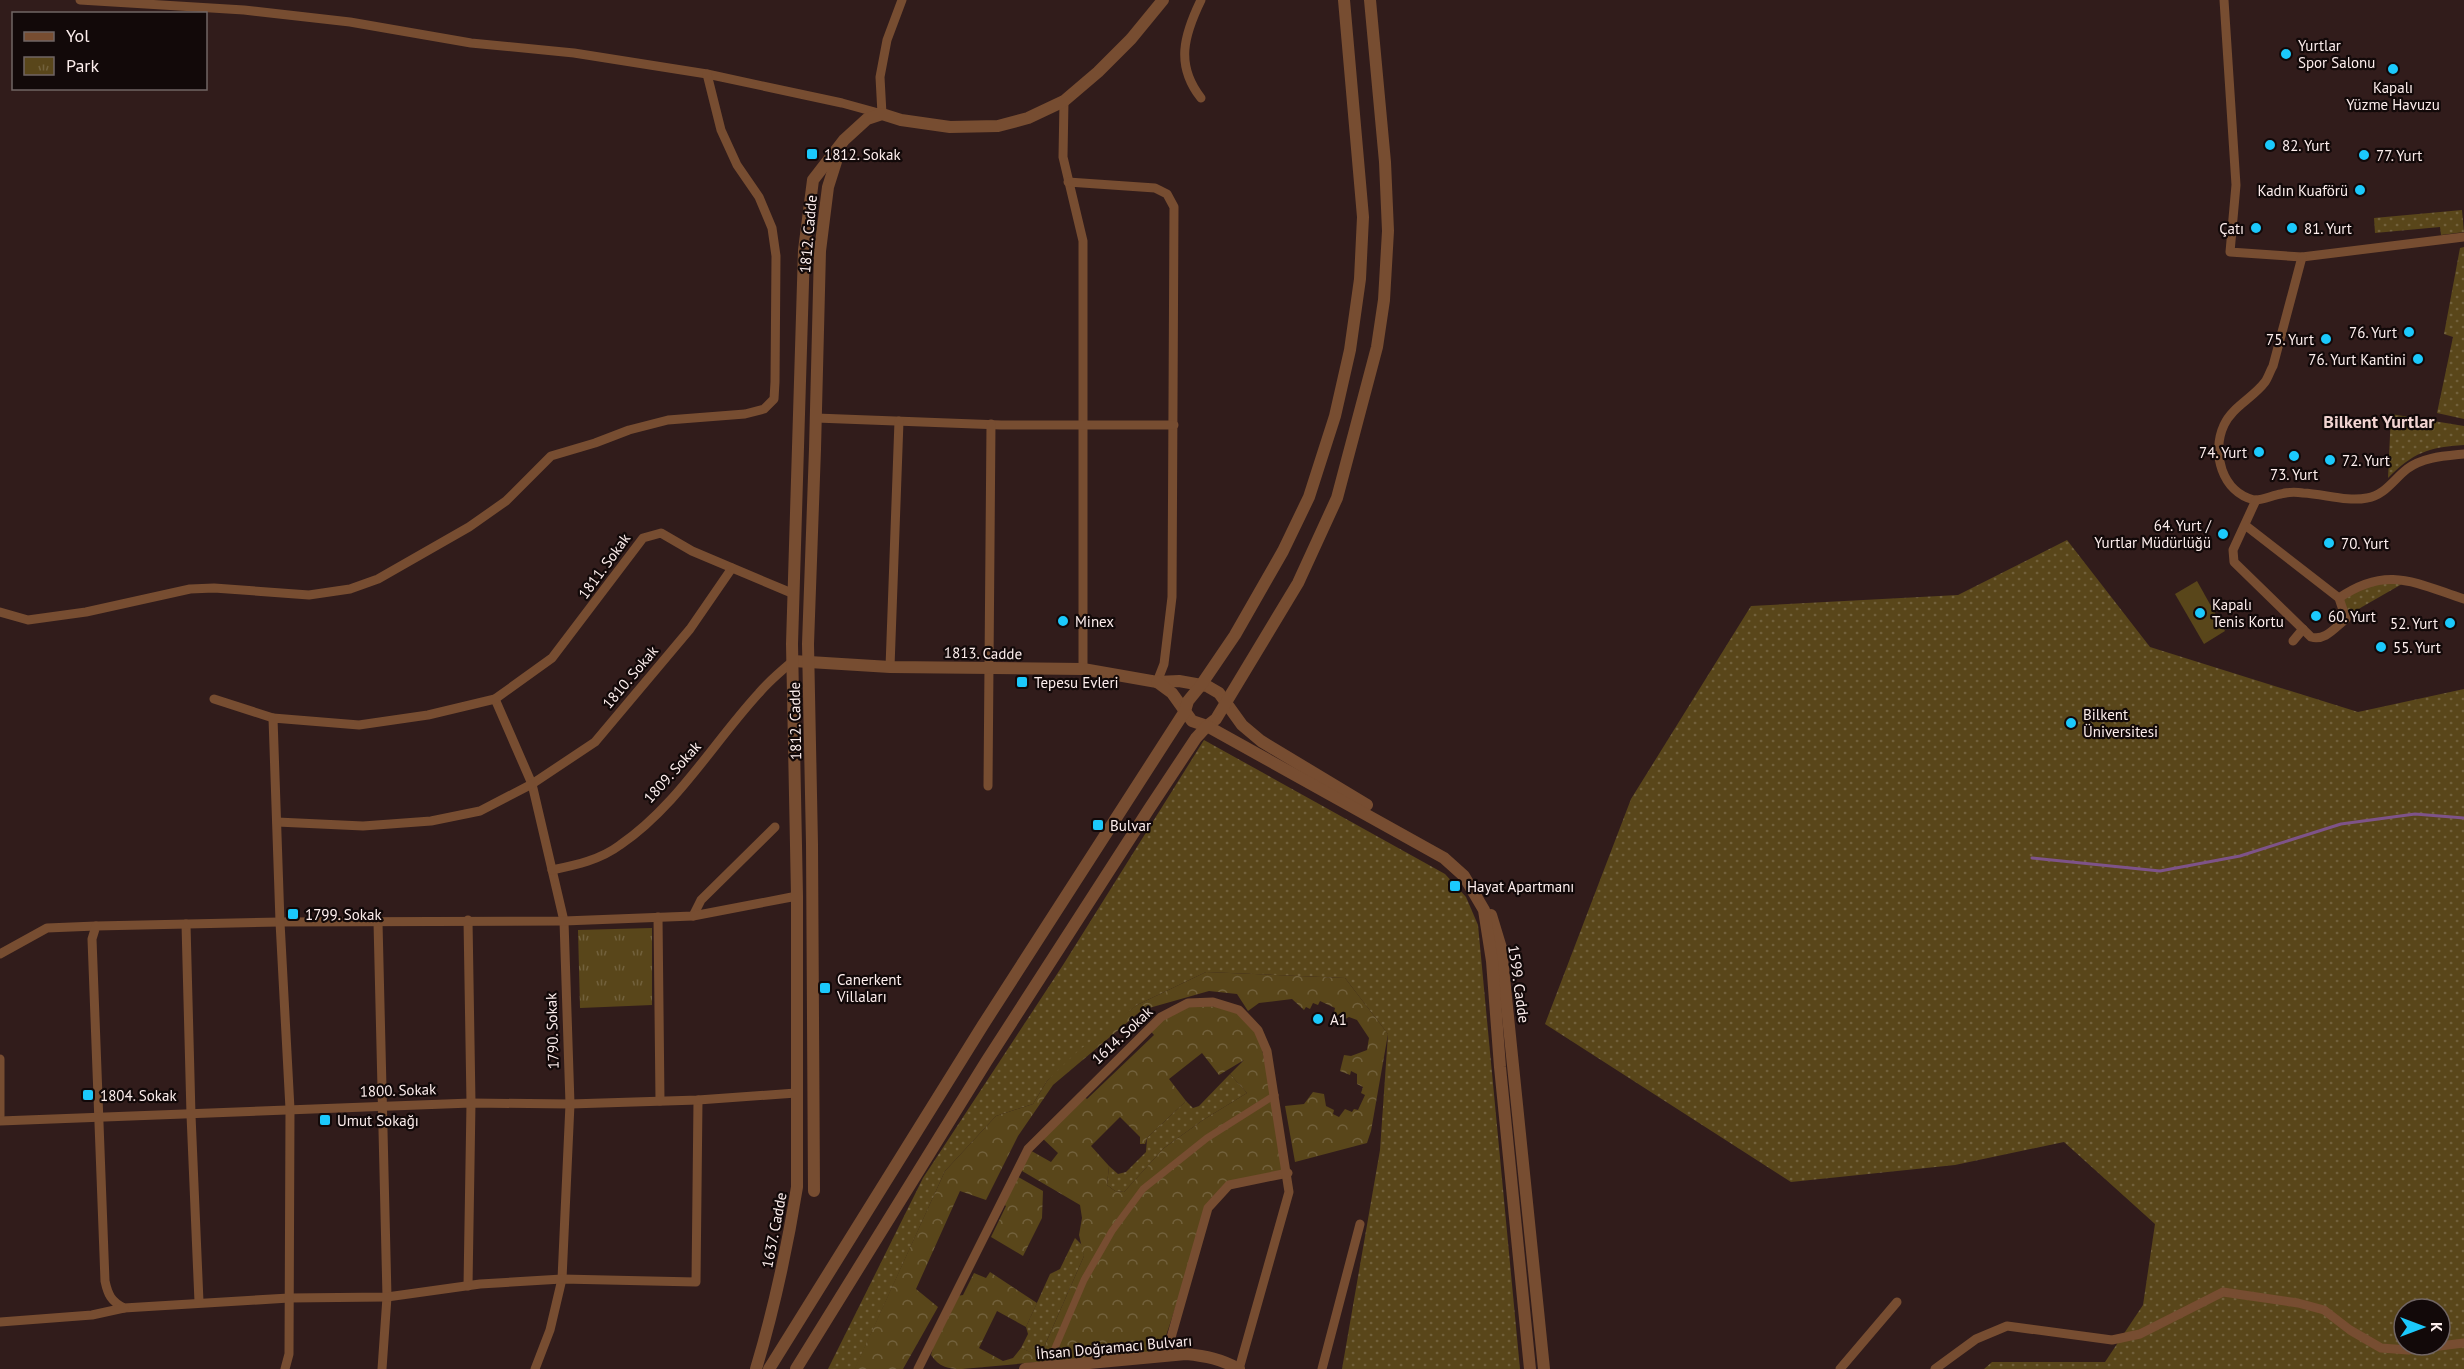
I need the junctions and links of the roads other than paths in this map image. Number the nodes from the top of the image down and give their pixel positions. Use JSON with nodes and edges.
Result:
{"nodes":[{"id":1,"x":80,"y":0,"type":"edge"},
{"id":2,"x":902,"y":0,"type":"edge"},
{"id":3,"x":1163,"y":0,"type":"edge"},
{"id":4,"x":1201,"y":0,"type":"edge"},
{"id":5,"x":1344,"y":0,"type":"edge"},
{"id":6,"x":1370,"y":0,"type":"edge"},
{"id":7,"x":2224,"y":0,"type":"edge"},
{"id":8,"x":707,"y":74,"type":"junction"},
{"id":9,"x":1201,"y":98,"type":"dead end"},
{"id":10,"x":1064,"y":101,"type":"junction"},
{"id":11,"x":882,"y":114,"type":"junction"},
{"id":12,"x":844,"y":140,"type":"junction"},
{"id":13,"x":1068,"y":182,"type":"junction"},
{"id":14,"x":2464,"y":237,"type":"edge"},
{"id":15,"x":2302,"y":258,"type":"junction"},
{"id":16,"x":816,"y":418,"type":"junction"},
{"id":17,"x":899,"y":421,"type":"junction"},
{"id":18,"x":991,"y":424,"type":"junction"},
{"id":19,"x":1084,"y":424,"type":"junction"},
{"id":20,"x":1174,"y":425,"type":"junction"},
{"id":21,"x":2463,"y":454,"type":"edge"},
{"id":22,"x":2256,"y":500,"type":"junction"},
{"id":23,"x":2245,"y":525,"type":"junction"},
{"id":24,"x":732,"y":568,"type":"junction"},
{"id":25,"x":794,"y":594,"type":"junction"},
{"id":26,"x":2339,"y":598,"type":"junction"},
{"id":27,"x":2464,"y":599,"type":"edge"},
{"id":28,"x":0,"y":612,"type":"edge"},
{"id":29,"x":2303,"y":629,"type":"junction"},
{"id":30,"x":2293,"y":640,"type":"dead end"},
{"id":31,"x":793,"y":661,"type":"junction"},
{"id":32,"x":808,"y":663,"type":"junction"},
{"id":33,"x":890,"y":667,"type":"junction"},
{"id":34,"x":989,"y":667,"type":"junction"},
{"id":35,"x":1083,"y":669,"type":"junction"},
{"id":36,"x":1157,"y":682,"type":"junction"},
{"id":37,"x":1201,"y":685,"type":"junction"},
{"id":38,"x":214,"y":699,"type":"dead end"},
{"id":39,"x":495,"y":699,"type":"junction"},
{"id":40,"x":1225,"y":700,"type":"junction"},
{"id":41,"x":1185,"y":711,"type":"junction"},
{"id":42,"x":273,"y":718,"type":"junction"},
{"id":43,"x":1207,"y":726,"type":"junction"},
{"id":44,"x":531,"y":784,"type":"junction"},
{"id":45,"x":988,"y":786,"type":"dead end"},
{"id":46,"x":277,"y":822,"type":"junction"},
{"id":47,"x":775,"y":827,"type":"dead end"},
{"id":48,"x":552,"y":870,"type":"junction"},
{"id":49,"x":797,"y":896,"type":"junction"},
{"id":50,"x":693,"y":916,"type":"junction"},
{"id":51,"x":658,"y":917,"type":"junction"},
{"id":52,"x":468,"y":920,"type":"junction"},
{"id":53,"x":280,"y":921,"type":"junction"},
{"id":54,"x":564,"y":921,"type":"junction"},
{"id":55,"x":378,"y":922,"type":"junction"},
{"id":56,"x":186,"y":924,"type":"junction"},
{"id":57,"x":96,"y":926,"type":"junction"},
{"id":58,"x":0,"y":954,"type":"edge"},
{"id":59,"x":0,"y":1059,"type":"edge"},
{"id":60,"x":796,"y":1093,"type":"junction"},
{"id":61,"x":814,"y":1093,"type":"junction"},
{"id":62,"x":1275,"y":1095,"type":"junction"},
{"id":63,"x":698,"y":1100,"type":"junction"},
{"id":64,"x":660,"y":1101,"type":"junction"},
{"id":65,"x":471,"y":1103,"type":"junction"},
{"id":66,"x":570,"y":1104,"type":"junction"},
{"id":67,"x":384,"y":1106,"type":"junction"},
{"id":68,"x":290,"y":1109,"type":"junction"},
{"id":69,"x":191,"y":1115,"type":"junction"},
{"id":70,"x":0,"y":1116,"type":"edge"},
{"id":71,"x":100,"y":1118,"type":"junction"},
{"id":72,"x":0,"y":1121,"type":"edge"},
{"id":73,"x":1288,"y":1173,"type":"junction"},
{"id":74,"x":814,"y":1191,"type":"dead end"},
{"id":75,"x":1360,"y":1224,"type":"dead end"},
{"id":76,"x":562,"y":1279,"type":"junction"},
{"id":77,"x":468,"y":1286,"type":"junction"},
{"id":78,"x":387,"y":1297,"type":"junction"},
{"id":79,"x":289,"y":1298,"type":"junction"},
{"id":80,"x":200,"y":1302,"type":"junction"},
{"id":81,"x":1897,"y":1302,"type":"dead end"},
{"id":82,"x":124,"y":1308,"type":"junction"},
{"id":83,"x":0,"y":1322,"type":"edge"},
{"id":84,"x":2464,"y":1343,"type":"edge"},
{"id":85,"x":1166,"y":1355,"type":"junction"},
{"id":86,"x":1046,"y":1368,"type":"edge"},
{"id":87,"x":285,"y":1369,"type":"edge"},
{"id":88,"x":382,"y":1369,"type":"edge"},
{"id":89,"x":535,"y":1369,"type":"edge"},
{"id":90,"x":756,"y":1369,"type":"edge"},
{"id":91,"x":769,"y":1369,"type":"edge"},
{"id":92,"x":796,"y":1369,"type":"edge"},
{"id":93,"x":918,"y":1369,"type":"edge"},
{"id":94,"x":1025,"y":1369,"type":"edge"},
{"id":95,"x":1239,"y":1369,"type":"edge"},
{"id":96,"x":1322,"y":1369,"type":"edge"},
{"id":97,"x":1530,"y":1369,"type":"edge"},
{"id":98,"x":1544,"y":1369,"type":"edge"},
{"id":99,"x":1840,"y":1369,"type":"edge"},
{"id":100,"x":1935,"y":1369,"type":"edge"}],
"edges":[{"from":1,"to":8,"type":"street"},
{"from":2,"to":11,"type":"street"},
{"from":3,"to":10,"type":"street"},
{"from":4,"to":9,"type":"street"},
{"from":5,"to":37,"type":"street"},
{"from":6,"to":40,"type":"street"},
{"from":7,"to":15,"type":"street"},
{"from":8,"to":11,"type":"street"},
{"from":8,"to":28,"type":"street"},
{"from":10,"to":11,"type":"street"},
{"from":10,"to":13,"type":"street"},
{"from":11,"to":12,"type":"street"},
{"from":12,"to":16,"type":"street","name":"1812. Cadde"},
{"from":12,"to":25,"type":"street","name":"1812. Cadde"},
{"from":13,"to":19,"type":"street"},
{"from":13,"to":20,"type":"street"},
{"from":14,"to":15,"type":"street"},
{"from":15,"to":22,"type":"street"},
{"from":16,"to":17,"type":"street"},
{"from":16,"to":32,"type":"street","name":"1812. Cadde"},
{"from":17,"to":18,"type":"street"},
{"from":17,"to":33,"type":"street"},
{"from":18,"to":19,"type":"street"},
{"from":18,"to":34,"type":"street"},
{"from":19,"to":20,"type":"street"},
{"from":19,"to":35,"type":"street"},
{"from":20,"to":36,"type":"street"},
{"from":21,"to":22,"type":"street"},
{"from":22,"to":23,"type":"street"},
{"from":23,"to":26,"type":"street"},
{"from":23,"to":29,"type":"street"},
{"from":24,"to":25,"type":"street","name":"1811. Sokak"},
{"from":24,"to":39,"type":"street","name":"1811. Sokak"},
{"from":24,"to":44,"type":"street","name":"1810. Sokak"},
{"from":25,"to":31,"type":"street","name":"1812. Cadde"},
{"from":26,"to":27,"type":"street"},
{"from":26,"to":29,"type":"street"},
{"from":29,"to":30,"type":"street"},
{"from":31,"to":32,"type":"street","name":"1813. Cadde"},
{"from":31,"to":48,"type":"street","name":"1809. Sokak"},
{"from":31,"to":49,"type":"street","name":"1812. Cadde"},
{"from":32,"to":33,"type":"street","name":"1813. Cadde"},
{"from":32,"to":61,"type":"street","name":"1812. Cadde"},
{"from":33,"to":34,"type":"street","name":"1813. Cadde"},
{"from":34,"to":35,"type":"street","name":"1813. Cadde"},
{"from":34,"to":45,"type":"street"},
{"from":35,"to":36,"type":"street","name":"1813. Cadde"},
{"from":36,"to":37,"type":"street","name":"1813. Cadde"},
{"from":36,"to":41,"type":"street"},
{"from":37,"to":40,"type":"street"},
{"from":37,"to":41,"type":"street"},
{"from":38,"to":42,"type":"street"},
{"from":39,"to":42,"type":"street"},
{"from":39,"to":44,"type":"street","name":"1790. Sokak"},
{"from":40,"to":43,"type":"street"},
{"from":40,"to":98,"type":"street","name":"1599. Cadde"},
{"from":41,"to":43,"type":"street"},
{"from":41,"to":91,"type":"street"},
{"from":42,"to":46,"type":"street"},
{"from":43,"to":92,"type":"street"},
{"from":43,"to":97,"type":"street","name":"1599. Cadde"},
{"from":44,"to":46,"type":"street","name":"1810. Sokak"},
{"from":44,"to":48,"type":"street","name":"1790. Sokak"},
{"from":46,"to":53,"type":"street"},
{"from":47,"to":50,"type":"street"},
{"from":48,"to":54,"type":"street","name":"1790. Sokak"},
{"from":49,"to":50,"type":"street"},
{"from":49,"to":60,"type":"street","name":"1812. Cadde"},
{"from":50,"to":51,"type":"street"},
{"from":51,"to":54,"type":"street"},
{"from":51,"to":64,"type":"street"},
{"from":52,"to":54,"type":"street"},
{"from":52,"to":55,"type":"street"},
{"from":52,"to":65,"type":"street"},
{"from":53,"to":55,"type":"street"},
{"from":53,"to":56,"type":"street"},
{"from":53,"to":68,"type":"street"},
{"from":54,"to":66,"type":"street","name":"1790. Sokak"},
{"from":55,"to":67,"type":"street"},
{"from":56,"to":57,"type":"street"},
{"from":56,"to":69,"type":"street"},
{"from":57,"to":58,"type":"street"},
{"from":57,"to":71,"type":"street"},
{"from":59,"to":70,"type":"street"},
{"from":60,"to":61,"type":"street"},
{"from":60,"to":63,"type":"street","name":"1800. Sokak"},
{"from":60,"to":90,"type":"street","name":"1637. Cadde"},
{"from":61,"to":74,"type":"street","name":"1812. Cadde"},
{"from":62,"to":73,"type":"street","name":"1614. Sokak"},
{"from":62,"to":86,"type":"street"},
{"from":62,"to":93,"type":"street","name":"1614. Sokak"},
{"from":63,"to":64,"type":"street","name":"1800. Sokak"},
{"from":63,"to":76,"type":"street"},
{"from":64,"to":66,"type":"street","name":"1800. Sokak"},
{"from":65,"to":66,"type":"street","name":"1800. Sokak"},
{"from":65,"to":67,"type":"street","name":"1800. Sokak"},
{"from":65,"to":77,"type":"street"},
{"from":66,"to":76,"type":"street","name":"1790. Sokak"},
{"from":67,"to":68,"type":"street","name":"1800. Sokak"},
{"from":67,"to":78,"type":"street"},
{"from":68,"to":69,"type":"street","name":"1800. Sokak"},
{"from":68,"to":79,"type":"street"},
{"from":69,"to":71,"type":"street","name":"1800. Sokak"},
{"from":69,"to":80,"type":"street"},
{"from":71,"to":72,"type":"street","name":"1800. Sokak"},
{"from":71,"to":82,"type":"street"},
{"from":73,"to":85,"type":"street"},
{"from":73,"to":95,"type":"street","name":"1614. Sokak"},
{"from":75,"to":96,"type":"street"},
{"from":76,"to":77,"type":"street"},
{"from":76,"to":89,"type":"street","name":"1790. Sokak"},
{"from":77,"to":78,"type":"street"},
{"from":78,"to":79,"type":"street"},
{"from":78,"to":88,"type":"street"},
{"from":79,"to":80,"type":"street"},
{"from":79,"to":87,"type":"street"},
{"from":80,"to":82,"type":"street"},
{"from":81,"to":99,"type":"street"},
{"from":82,"to":83,"type":"street"},
{"from":84,"to":100,"type":"street"},
{"from":85,"to":86,"type":"street","name":"İhsan Doğramacı Bulvarı"},
{"from":85,"to":95,"type":"street","name":"İhsan Doğramacı Bulvarı"},
{"from":86,"to":94,"type":"street","name":"İhsan Doğramacı Bulvarı"}]}
